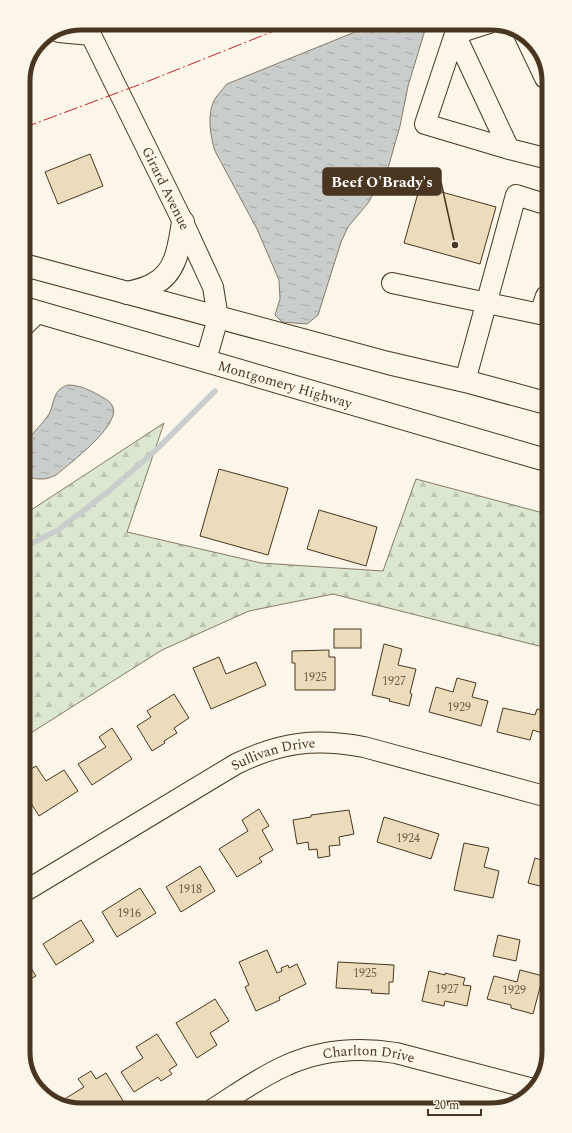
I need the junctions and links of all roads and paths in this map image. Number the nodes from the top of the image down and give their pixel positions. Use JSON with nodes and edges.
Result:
{"nodes":[{"id":1,"x":88,"y":30,"type":"edge"},
{"id":2,"x":467,"y":30,"type":"edge"},
{"id":3,"x":455,"y":34,"type":"junction"},
{"id":4,"x":533,"y":53,"type":"edge"},
{"id":5,"x":539,"y":66,"type":"edge"},
{"id":6,"x":509,"y":149,"type":"junction"},
{"id":7,"x":542,"y":157,"type":"edge"},
{"id":8,"x":542,"y":203,"type":"edge"},
{"id":9,"x":183,"y":222,"type":"junction"},
{"id":10,"x":30,"y":269,"type":"edge"},
{"id":11,"x":392,"y":283,"type":"dead end"},
{"id":12,"x":127,"y":293,"type":"junction"},
{"id":13,"x":486,"y":303,"type":"junction"},
{"id":14,"x":542,"y":308,"type":"edge"},
{"id":15,"x":30,"y":315,"type":"edge"},
{"id":16,"x":218,"y":318,"type":"junction"},
{"id":17,"x":206,"y":360,"type":"junction"},
{"id":18,"x":465,"y":381,"type":"junction"},
{"id":19,"x":542,"y":402,"type":"edge"},
{"id":20,"x":542,"y":459,"type":"edge"},
{"id":21,"x":542,"y":795,"type":"edge"},
{"id":22,"x":30,"y":888,"type":"edge"},
{"id":23,"x":527,"y":1088,"type":"edge"},
{"id":24,"x":223,"y":1103,"type":"edge"}],
"edges":[{"from":1,"to":9,"type":"street","name":"Girard Avenue"},
{"from":2,"to":3,"type":"street"},
{"from":3,"to":6,"type":"street"},
{"from":3,"to":6,"type":"street"},
{"from":4,"to":5,"type":"street"},
{"from":6,"to":7,"type":"street"},
{"from":8,"to":13,"type":"street"},
{"from":9,"to":12,"type":"main road"},
{"from":9,"to":16,"type":"street","name":"Girard Avenue"},
{"from":10,"to":12,"type":"main road"},
{"from":11,"to":13,"type":"street"},
{"from":12,"to":16,"type":"main road"},
{"from":13,"to":14,"type":"street"},
{"from":13,"to":18,"type":"street"},
{"from":15,"to":17,"type":"main road","name":"Montgomery Highway"},
{"from":16,"to":17,"type":"street","name":"Girard Avenue"},
{"from":16,"to":18,"type":"main road"},
{"from":17,"to":20,"type":"main road","name":"Montgomery Highway"},
{"from":18,"to":19,"type":"main road"},
{"from":21,"to":22,"type":"street","name":"Sullivan Drive"},
{"from":23,"to":24,"type":"street","name":"Charlton Drive"}]}
